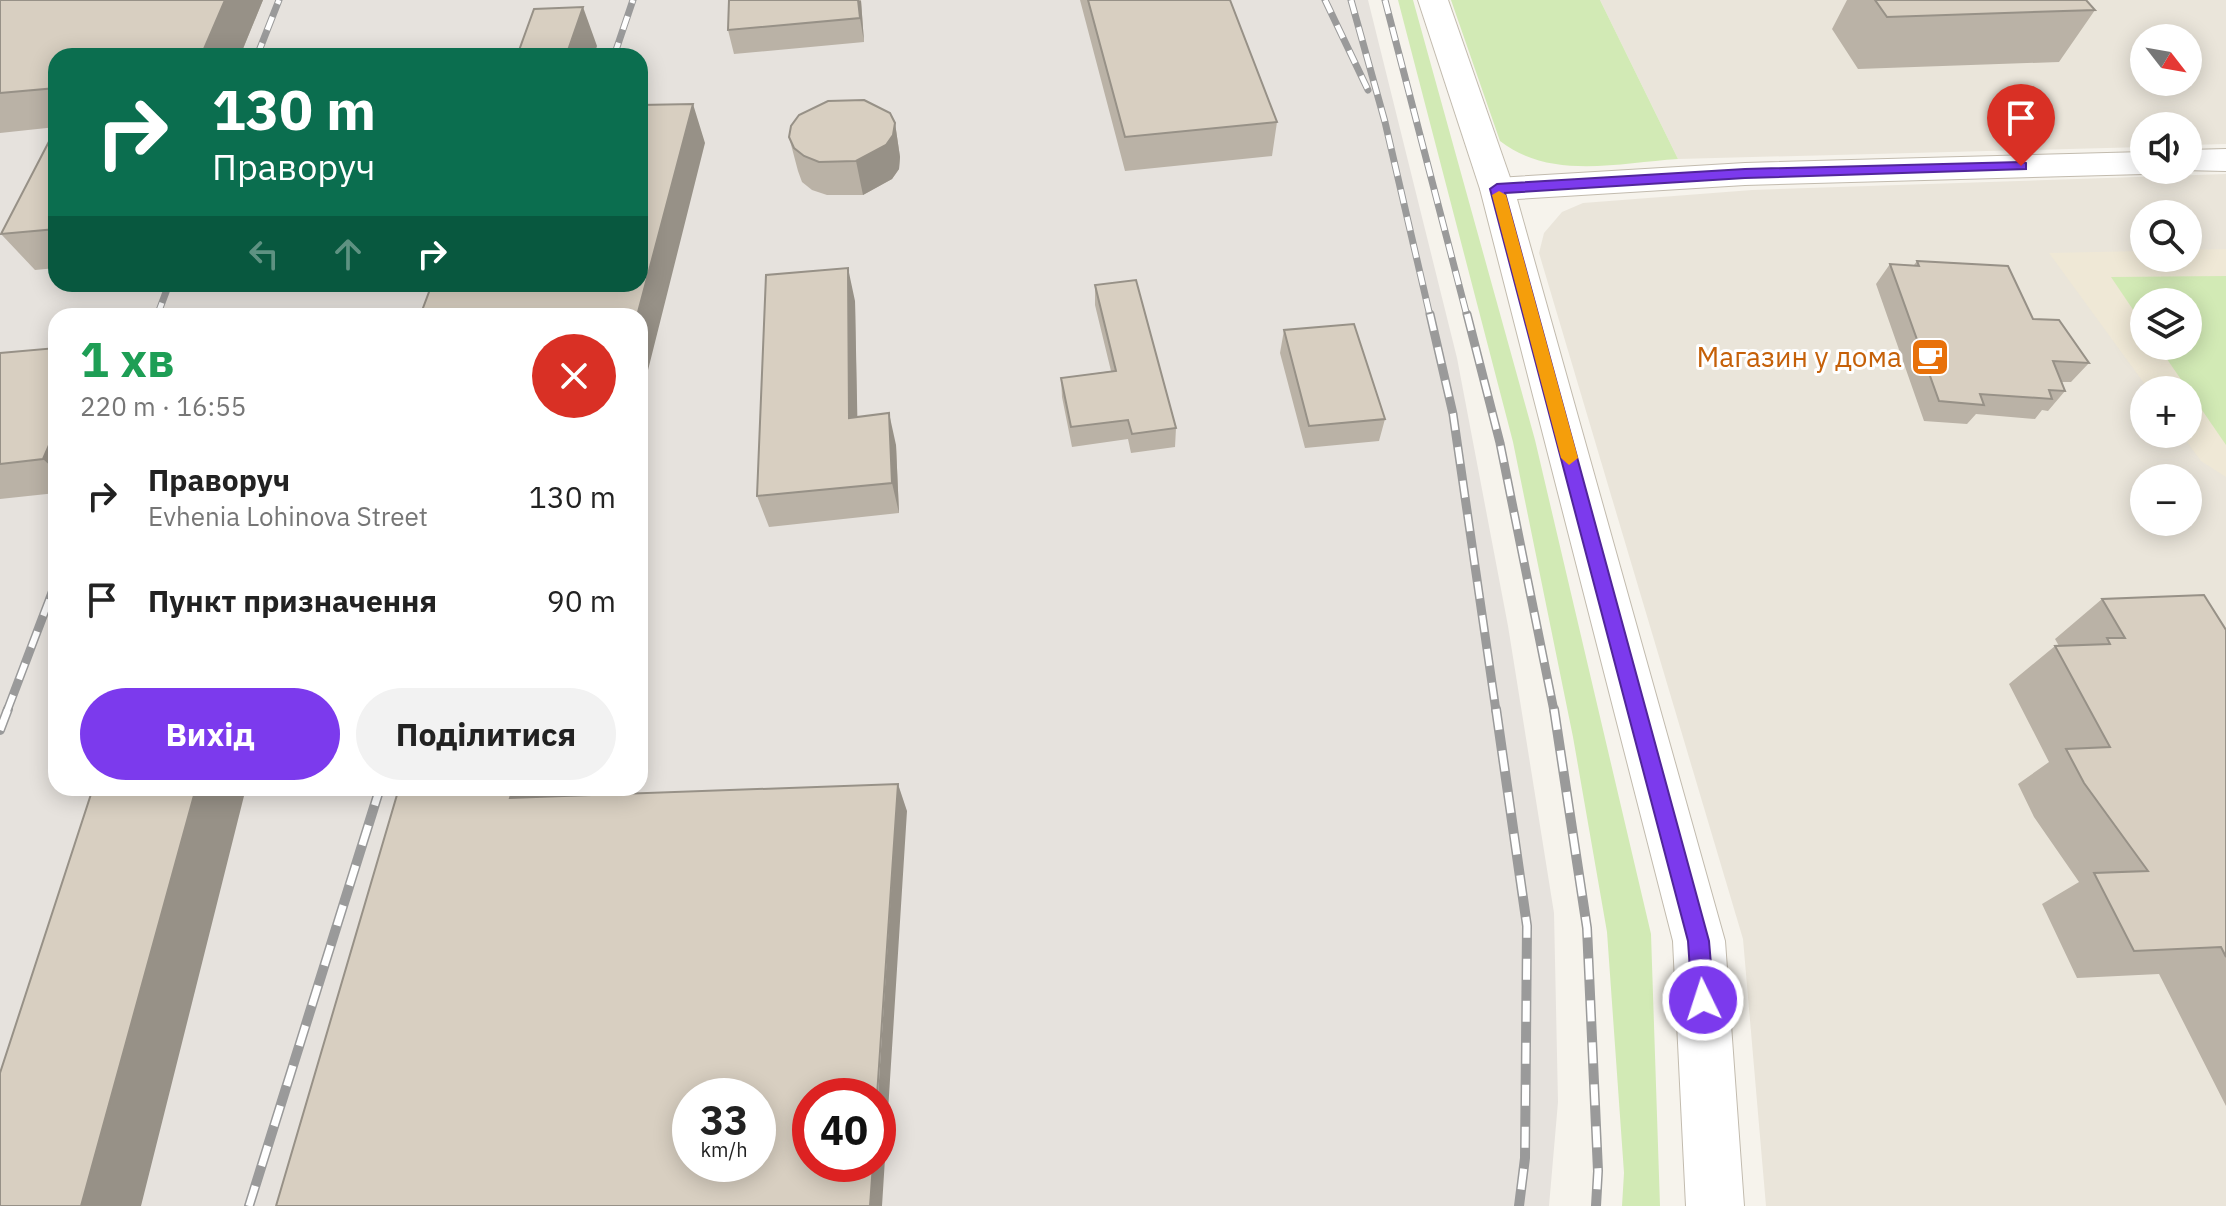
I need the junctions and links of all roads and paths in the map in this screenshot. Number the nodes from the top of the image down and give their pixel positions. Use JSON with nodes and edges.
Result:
{"nodes":[{"id":1,"x":1433,"y":0,"type":"edge"},
{"id":2,"x":2226,"y":160,"type":"edge"},
{"id":3,"x":2202,"y":161,"type":"edge"},
{"id":4,"x":2130,"y":163,"type":"edge"},
{"id":5,"x":1497,"y":189,"type":"junction"},
{"id":6,"x":1715,"y":1206,"type":"edge"}],
"edges":[{"from":1,"to":5,"type":"street"},
{"from":2,"to":3,"type":"street"},
{"from":4,"to":5,"type":"street"},
{"from":5,"to":6,"type":"street"}]}
